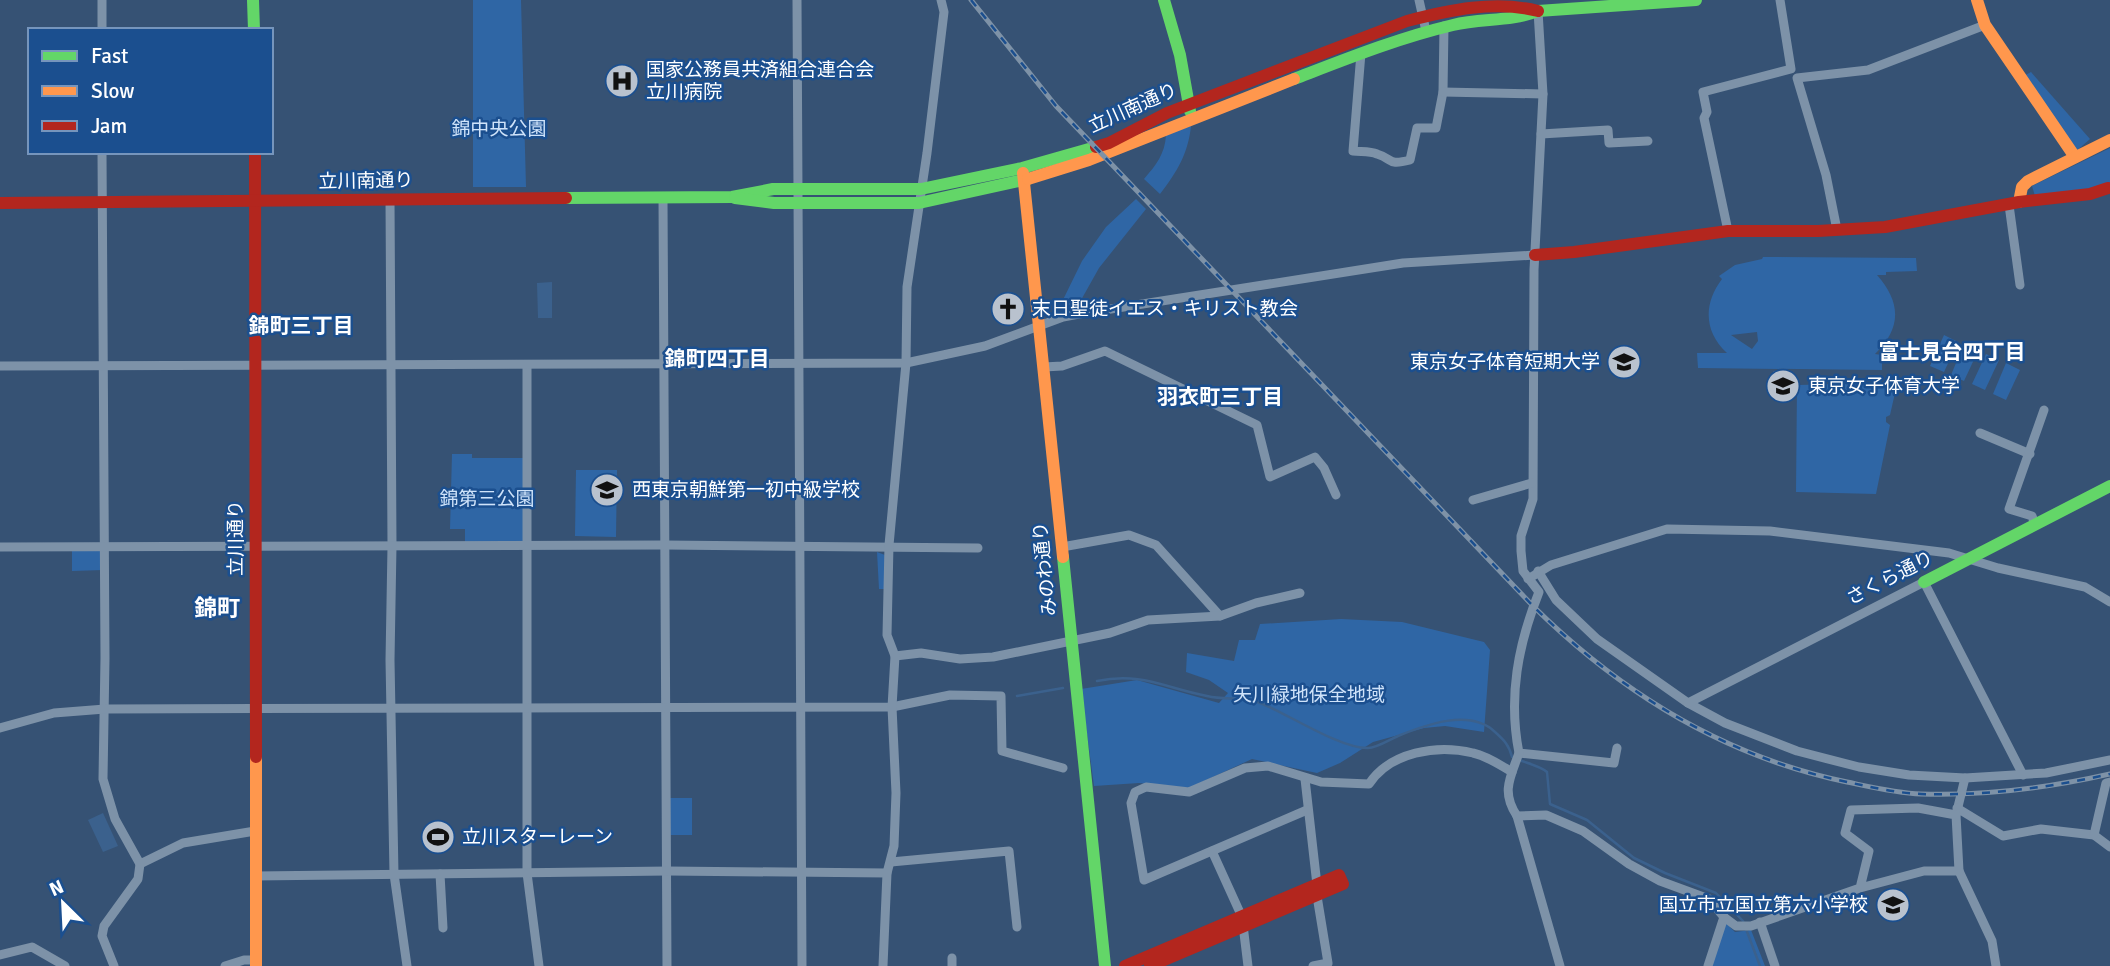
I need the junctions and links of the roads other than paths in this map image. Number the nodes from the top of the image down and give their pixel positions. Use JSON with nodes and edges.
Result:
{"nodes":[{"id":1,"x":102,"y":0,"type":"edge"},
{"id":2,"x":253,"y":0,"type":"edge"},
{"id":3,"x":797,"y":0,"type":"edge"},
{"id":4,"x":941,"y":0,"type":"edge"},
{"id":5,"x":1164,"y":0,"type":"edge"},
{"id":6,"x":1419,"y":0,"type":"edge"},
{"id":7,"x":1689,"y":0,"type":"edge"},
{"id":8,"x":1696,"y":0,"type":"edge"},
{"id":9,"x":1780,"y":0,"type":"edge"},
{"id":10,"x":1977,"y":0,"type":"edge"},
{"id":11,"x":1618,"y":3,"type":"edge"},
{"id":12,"x":1454,"y":5,"type":"edge"},
{"id":13,"x":1539,"y":6,"type":"edge"},
{"id":14,"x":1423,"y":17,"type":"junction"},
{"id":15,"x":1985,"y":25,"type":"junction"},
{"id":16,"x":1444,"y":26,"type":"junction"},
{"id":17,"x":102,"y":28,"type":"edge"},
{"id":18,"x":254,"y":28,"type":"edge"},
{"id":19,"x":1426,"y":31,"type":"junction"},
{"id":20,"x":1361,"y":53,"type":"junction"},
{"id":21,"x":1443,"y":92,"type":"junction"},
{"id":22,"x":1543,"y":94,"type":"junction"},
{"id":23,"x":1188,"y":104,"type":"junction"},
{"id":24,"x":1192,"y":118,"type":"junction"},
{"id":25,"x":1541,"y":134,"type":"junction"},
{"id":26,"x":2110,"y":139,"type":"edge"},
{"id":27,"x":1648,"y":141,"type":"dead end"},
{"id":28,"x":102,"y":154,"type":"edge"},
{"id":29,"x":255,"y":154,"type":"edge"},
{"id":30,"x":2075,"y":157,"type":"junction"},
{"id":31,"x":1023,"y":174,"type":"junction"},
{"id":32,"x":921,"y":188,"type":"junction"},
{"id":33,"x":798,"y":189,"type":"junction"},
{"id":34,"x":2109,"y":189,"type":"edge"},
{"id":35,"x":663,"y":197,"type":"junction"},
{"id":36,"x":732,"y":197,"type":"junction"},
{"id":37,"x":390,"y":199,"type":"junction"},
{"id":38,"x":255,"y":202,"type":"junction"},
{"id":39,"x":0,"y":203,"type":"edge"},
{"id":40,"x":102,"y":203,"type":"junction"},
{"id":41,"x":919,"y":203,"type":"junction"},
{"id":42,"x":2014,"y":203,"type":"junction"},
{"id":43,"x":798,"y":204,"type":"junction"},
{"id":44,"x":1837,"y":230,"type":"junction"},
{"id":45,"x":1727,"y":231,"type":"junction"},
{"id":46,"x":1535,"y":255,"type":"junction"},
{"id":47,"x":2020,"y":285,"type":"dead end"},
{"id":48,"x":1040,"y":326,"type":"junction"},
{"id":49,"x":906,"y":363,"type":"junction"},
{"id":50,"x":798,"y":364,"type":"junction"},
{"id":51,"x":104,"y":365,"type":"junction"},
{"id":52,"x":527,"y":365,"type":"junction"},
{"id":53,"x":664,"y":365,"type":"junction"},
{"id":54,"x":0,"y":366,"type":"edge"},
{"id":55,"x":390,"y":366,"type":"junction"},
{"id":56,"x":255,"y":367,"type":"junction"},
{"id":57,"x":1044,"y":367,"type":"junction"},
{"id":58,"x":2045,"y":410,"type":"dead end"},
{"id":59,"x":1980,"y":433,"type":"dead end"},
{"id":60,"x":2030,"y":454,"type":"junction"},
{"id":61,"x":1532,"y":483,"type":"junction"},
{"id":62,"x":2110,"y":486,"type":"edge"},
{"id":63,"x":1336,"y":495,"type":"dead end"},
{"id":64,"x":1474,"y":500,"type":"dead end"},
{"id":65,"x":2035,"y":525,"type":"junction"},
{"id":66,"x":666,"y":545,"type":"junction"},
{"id":67,"x":799,"y":545,"type":"junction"},
{"id":68,"x":889,"y":545,"type":"junction"},
{"id":69,"x":104,"y":546,"type":"junction"},
{"id":70,"x":392,"y":546,"type":"junction"},
{"id":71,"x":528,"y":546,"type":"junction"},
{"id":72,"x":0,"y":547,"type":"edge"},
{"id":73,"x":255,"y":547,"type":"junction"},
{"id":74,"x":1062,"y":547,"type":"junction"},
{"id":75,"x":978,"y":548,"type":"dead end"},
{"id":76,"x":1969,"y":559,"type":"junction"},
{"id":77,"x":1538,"y":571,"type":"junction"},
{"id":78,"x":1528,"y":579,"type":"junction"},
{"id":79,"x":1924,"y":582,"type":"junction"},
{"id":80,"x":1300,"y":593,"type":"dead end"},
{"id":81,"x":2110,"y":602,"type":"edge"},
{"id":82,"x":1220,"y":616,"type":"junction"},
{"id":83,"x":1071,"y":640,"type":"junction"},
{"id":84,"x":895,"y":656,"type":"junction"},
{"id":85,"x":1688,"y":703,"type":"junction"},
{"id":86,"x":528,"y":707,"type":"junction"},
{"id":87,"x":666,"y":707,"type":"junction"},
{"id":88,"x":801,"y":707,"type":"junction"},
{"id":89,"x":892,"y":707,"type":"junction"},
{"id":90,"x":392,"y":708,"type":"junction"},
{"id":91,"x":105,"y":709,"type":"junction"},
{"id":92,"x":255,"y":709,"type":"junction"},
{"id":93,"x":0,"y":727,"type":"edge"},
{"id":94,"x":1617,"y":748,"type":"dead end"},
{"id":95,"x":1519,"y":753,"type":"junction"},
{"id":96,"x":2110,"y":760,"type":"edge"},
{"id":97,"x":1063,"y":768,"type":"dead end"},
{"id":98,"x":1513,"y":769,"type":"junction"},
{"id":99,"x":2023,"y":775,"type":"junction"},
{"id":100,"x":1965,"y":778,"type":"junction"},
{"id":101,"x":1305,"y":779,"type":"junction"},
{"id":102,"x":2110,"y":782,"type":"edge"},
{"id":103,"x":1307,"y":810,"type":"junction"},
{"id":104,"x":1957,"y":812,"type":"junction"},
{"id":105,"x":1517,"y":816,"type":"junction"},
{"id":106,"x":255,"y":831,"type":"junction"},
{"id":107,"x":2094,"y":835,"type":"junction"},
{"id":108,"x":2110,"y":847,"type":"edge"},
{"id":109,"x":1212,"y":851,"type":"junction"},
{"id":110,"x":891,"y":862,"type":"junction"},
{"id":111,"x":140,"y":864,"type":"junction"},
{"id":112,"x":668,"y":871,"type":"junction"},
{"id":113,"x":802,"y":871,"type":"junction"},
{"id":114,"x":1959,"y":871,"type":"junction"},
{"id":115,"x":527,"y":873,"type":"junction"},
{"id":116,"x":887,"y":873,"type":"junction"},
{"id":117,"x":394,"y":874,"type":"junction"},
{"id":118,"x":440,"y":874,"type":"junction"},
{"id":119,"x":255,"y":876,"type":"junction"},
{"id":120,"x":1860,"y":888,"type":"junction"},
{"id":121,"x":1317,"y":890,"type":"junction"},
{"id":122,"x":1724,"y":917,"type":"junction"},
{"id":123,"x":1243,"y":922,"type":"junction"},
{"id":124,"x":1756,"y":924,"type":"junction"},
{"id":125,"x":1017,"y":927,"type":"dead end"},
{"id":126,"x":443,"y":928,"type":"dead end"},
{"id":127,"x":0,"y":955,"type":"edge"},
{"id":128,"x":256,"y":963,"type":"edge"},
{"id":129,"x":65,"y":966,"type":"edge"},
{"id":130,"x":114,"y":966,"type":"edge"},
{"id":131,"x":225,"y":966,"type":"edge"},
{"id":132,"x":407,"y":966,"type":"edge"},
{"id":133,"x":539,"y":966,"type":"edge"},
{"id":134,"x":667,"y":966,"type":"edge"},
{"id":135,"x":802,"y":966,"type":"edge"},
{"id":136,"x":883,"y":966,"type":"edge"},
{"id":137,"x":1105,"y":966,"type":"edge"},
{"id":138,"x":1125,"y":966,"type":"edge"},
{"id":139,"x":1150,"y":966,"type":"edge"},
{"id":140,"x":1248,"y":966,"type":"edge"},
{"id":141,"x":1313,"y":966,"type":"edge"},
{"id":142,"x":1560,"y":966,"type":"edge"},
{"id":143,"x":1707,"y":966,"type":"edge"},
{"id":144,"x":1775,"y":966,"type":"edge"},
{"id":145,"x":1996,"y":966,"type":"edge"}],
"edges":[{"from":1,"to":17,"type":"street"},
{"from":2,"to":18,"type":"street"},
{"from":3,"to":33,"type":"street"},
{"from":4,"to":32,"type":"street"},
{"from":5,"to":23,"type":"street"},
{"from":6,"to":14,"type":"street"},
{"from":7,"to":8,"type":"street","name":"立川南通り"},
{"from":7,"to":11,"type":"street","name":"立川南通り"},
{"from":9,"to":45,"type":"street"},
{"from":10,"to":15,"type":"street"},
{"from":11,"to":13,"type":"street","name":"立川南通り"},
{"from":12,"to":13,"type":"street","name":"立川南通り"},
{"from":12,"to":14,"type":"street","name":"立川南通り"},
{"from":13,"to":16,"type":"street","name":"立川南通り"},
{"from":13,"to":22,"type":"street"},
{"from":14,"to":19,"type":"street"},
{"from":14,"to":23,"type":"street","name":"立川南通り"},
{"from":15,"to":30,"type":"street"},
{"from":15,"to":44,"type":"street"},
{"from":16,"to":19,"type":"street","name":"立川南通り"},
{"from":16,"to":21,"type":"street"},
{"from":19,"to":20,"type":"street","name":"立川南通り"},
{"from":20,"to":21,"type":"street"},
{"from":20,"to":24,"type":"street","name":"立川南通り"},
{"from":21,"to":22,"type":"street"},
{"from":22,"to":25,"type":"street"},
{"from":23,"to":24,"type":"street"},
{"from":23,"to":31,"type":"street","name":"立川南通り"},
{"from":24,"to":31,"type":"street","name":"立川南通り"},
{"from":25,"to":27,"type":"street"},
{"from":25,"to":46,"type":"street"},
{"from":26,"to":30,"type":"street"},
{"from":28,"to":40,"type":"street"},
{"from":29,"to":38,"type":"street","name":"立川通り"},
{"from":30,"to":42,"type":"street"},
{"from":31,"to":32,"type":"street","name":"立川南通り"},
{"from":31,"to":41,"type":"street","name":"立川南通り"},
{"from":31,"to":48,"type":"street","name":"みのわ通り"},
{"from":32,"to":33,"type":"street","name":"立川南通り"},
{"from":32,"to":41,"type":"street"},
{"from":33,"to":36,"type":"street","name":"立川南通り"},
{"from":33,"to":43,"type":"street"},
{"from":34,"to":42,"type":"street"},
{"from":35,"to":36,"type":"street","name":"立川南通り"},
{"from":35,"to":37,"type":"street","name":"立川南通り"},
{"from":35,"to":53,"type":"street"},
{"from":36,"to":43,"type":"street","name":"立川南通り"},
{"from":37,"to":38,"type":"street","name":"立川南通り"},
{"from":37,"to":55,"type":"street"},
{"from":38,"to":40,"type":"street","name":"立川南通り"},
{"from":38,"to":56,"type":"street","name":"立川通り"},
{"from":39,"to":40,"type":"street","name":"立川南通り"},
{"from":40,"to":51,"type":"street"},
{"from":41,"to":43,"type":"street","name":"立川南通り"},
{"from":41,"to":49,"type":"street"},
{"from":42,"to":44,"type":"street"},
{"from":42,"to":47,"type":"street"},
{"from":43,"to":50,"type":"street"},
{"from":44,"to":45,"type":"street"},
{"from":45,"to":46,"type":"street"},
{"from":46,"to":48,"type":"street"},
{"from":46,"to":61,"type":"street"},
{"from":48,"to":49,"type":"street"},
{"from":48,"to":57,"type":"street","name":"みのわ通り"},
{"from":49,"to":50,"type":"street"},
{"from":49,"to":68,"type":"street"},
{"from":50,"to":53,"type":"street"},
{"from":50,"to":67,"type":"street"},
{"from":51,"to":54,"type":"street"},
{"from":51,"to":56,"type":"street"},
{"from":51,"to":69,"type":"street"},
{"from":52,"to":53,"type":"street"},
{"from":52,"to":55,"type":"street"},
{"from":52,"to":71,"type":"street"},
{"from":53,"to":66,"type":"street"},
{"from":55,"to":56,"type":"street"},
{"from":55,"to":70,"type":"street"},
{"from":56,"to":73,"type":"street","name":"立川通り"},
{"from":57,"to":63,"type":"street"},
{"from":57,"to":74,"type":"street","name":"みのわ通り"},
{"from":58,"to":60,"type":"street"},
{"from":59,"to":60,"type":"street"},
{"from":60,"to":65,"type":"street"},
{"from":61,"to":64,"type":"street"},
{"from":61,"to":78,"type":"street"},
{"from":62,"to":65,"type":"street","name":"さくら通り"},
{"from":65,"to":76,"type":"street","name":"さくら通り"},
{"from":66,"to":67,"type":"street"},
{"from":66,"to":71,"type":"street"},
{"from":66,"to":87,"type":"street"},
{"from":67,"to":68,"type":"street"},
{"from":67,"to":88,"type":"street"},
{"from":68,"to":75,"type":"street"},
{"from":68,"to":84,"type":"street"},
{"from":69,"to":72,"type":"street"},
{"from":69,"to":73,"type":"street"},
{"from":69,"to":91,"type":"street"},
{"from":70,"to":71,"type":"street"},
{"from":70,"to":73,"type":"street"},
{"from":70,"to":90,"type":"street"},
{"from":71,"to":86,"type":"street"},
{"from":73,"to":92,"type":"street","name":"立川通り"},
{"from":74,"to":82,"type":"street"},
{"from":74,"to":83,"type":"street","name":"みのわ通り"},
{"from":76,"to":77,"type":"street"},
{"from":76,"to":79,"type":"street","name":"さくら通り"},
{"from":76,"to":81,"type":"street"},
{"from":77,"to":78,"type":"street"},
{"from":77,"to":85,"type":"street"},
{"from":78,"to":95,"type":"street"},
{"from":79,"to":85,"type":"street","name":"さくら通り"},
{"from":79,"to":99,"type":"street"},
{"from":80,"to":82,"type":"street"},
{"from":82,"to":83,"type":"street"},
{"from":83,"to":84,"type":"street"},
{"from":83,"to":137,"type":"street","name":"みのわ通り"},
{"from":84,"to":89,"type":"street"},
{"from":85,"to":100,"type":"street"},
{"from":86,"to":87,"type":"street"},
{"from":86,"to":90,"type":"street"},
{"from":86,"to":115,"type":"street"},
{"from":87,"to":88,"type":"street"},
{"from":87,"to":112,"type":"street"},
{"from":88,"to":89,"type":"street"},
{"from":88,"to":113,"type":"street"},
{"from":89,"to":97,"type":"street"},
{"from":89,"to":110,"type":"street"},
{"from":90,"to":92,"type":"street"},
{"from":90,"to":117,"type":"street"},
{"from":91,"to":92,"type":"street"},
{"from":91,"to":93,"type":"street"},
{"from":91,"to":111,"type":"street"},
{"from":92,"to":106,"type":"street","name":"立川通り"},
{"from":94,"to":95,"type":"street"},
{"from":95,"to":98,"type":"street"},
{"from":96,"to":99,"type":"street"},
{"from":98,"to":101,"type":"street"},
{"from":98,"to":105,"type":"street"},
{"from":99,"to":100,"type":"street"},
{"from":100,"to":104,"type":"street"},
{"from":101,"to":103,"type":"street"},
{"from":101,"to":109,"type":"street"},
{"from":102,"to":107,"type":"street"},
{"from":103,"to":109,"type":"street"},
{"from":103,"to":121,"type":"street"},
{"from":104,"to":107,"type":"street"},
{"from":104,"to":114,"type":"street"},
{"from":104,"to":120,"type":"street"},
{"from":105,"to":122,"type":"street"},
{"from":105,"to":142,"type":"street"},
{"from":106,"to":111,"type":"street"},
{"from":106,"to":119,"type":"street","name":"立川通り"},
{"from":107,"to":108,"type":"street"},
{"from":109,"to":123,"type":"street"},
{"from":110,"to":116,"type":"street"},
{"from":110,"to":125,"type":"street"},
{"from":111,"to":130,"type":"street"},
{"from":112,"to":113,"type":"street"},
{"from":112,"to":115,"type":"street"},
{"from":112,"to":134,"type":"street"},
{"from":113,"to":116,"type":"street"},
{"from":113,"to":135,"type":"street"},
{"from":114,"to":120,"type":"street"},
{"from":114,"to":145,"type":"street"},
{"from":115,"to":118,"type":"street"},
{"from":115,"to":133,"type":"street"},
{"from":116,"to":136,"type":"street"},
{"from":117,"to":118,"type":"street"},
{"from":117,"to":119,"type":"street"},
{"from":117,"to":132,"type":"street"},
{"from":118,"to":126,"type":"street"},
{"from":119,"to":128,"type":"street","name":"立川通り"},
{"from":120,"to":124,"type":"street"},
{"from":121,"to":123,"type":"street"},
{"from":121,"to":141,"type":"street"},
{"from":122,"to":124,"type":"street"},
{"from":122,"to":143,"type":"street"},
{"from":123,"to":138,"type":"street"},
{"from":123,"to":139,"type":"street"},
{"from":123,"to":140,"type":"street"},
{"from":124,"to":144,"type":"street"},
{"from":127,"to":129,"type":"street"},
{"from":128,"to":131,"type":"street"}]}
